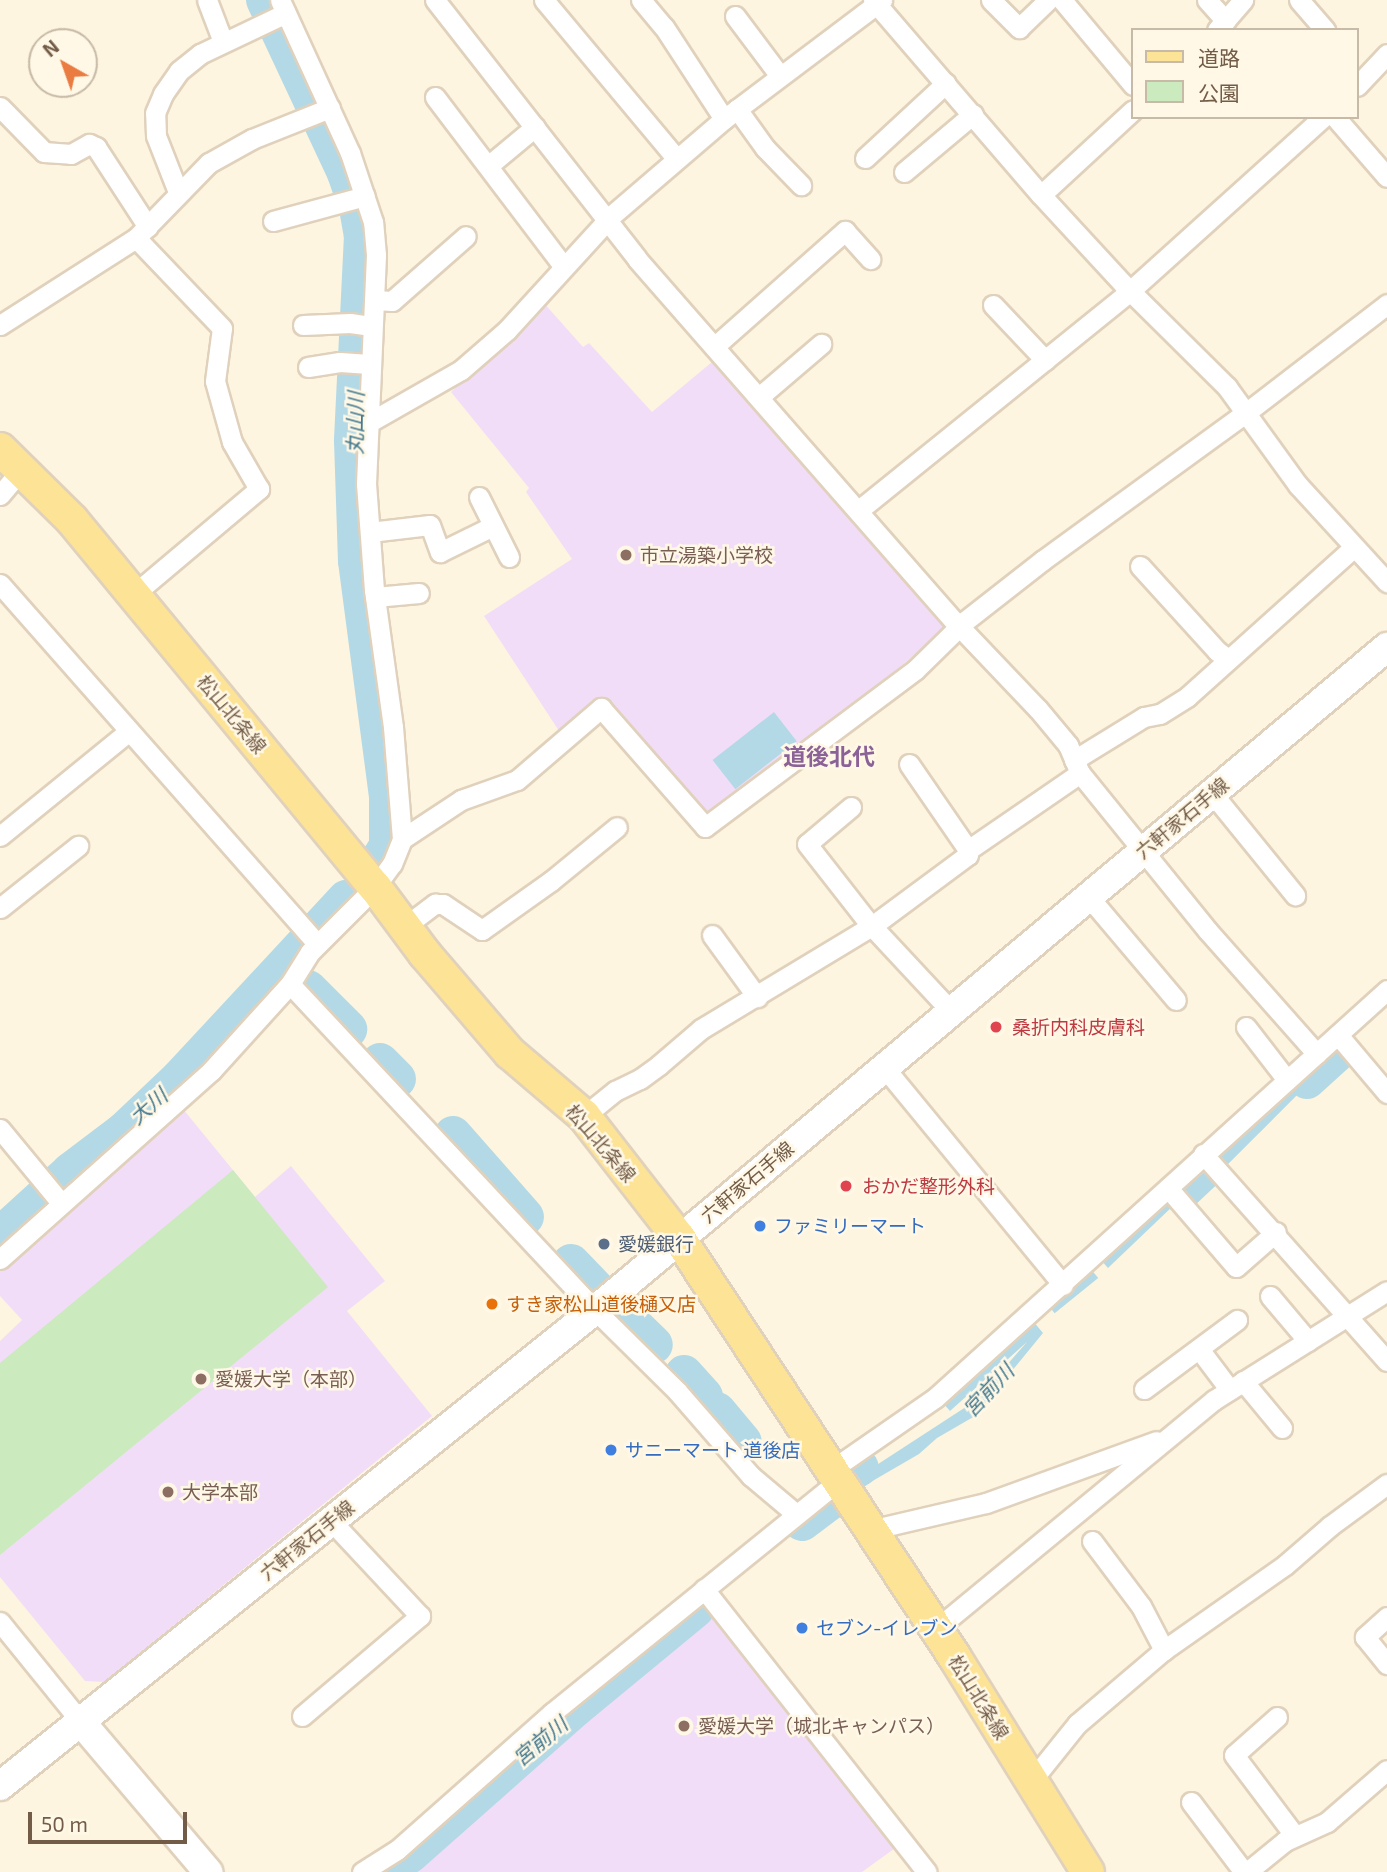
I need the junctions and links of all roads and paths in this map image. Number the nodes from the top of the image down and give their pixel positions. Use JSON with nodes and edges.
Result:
{"nodes":[{"id":1,"x":207,"y":0,"type":"edge"},
{"id":2,"x":435,"y":0,"type":"edge"},
{"id":3,"x":544,"y":0,"type":"edge"},
{"id":4,"x":641,"y":0,"type":"edge"},
{"id":5,"x":991,"y":0,"type":"edge"},
{"id":6,"x":1048,"y":0,"type":"edge"},
{"id":7,"x":1062,"y":0,"type":"edge"},
{"id":8,"x":1207,"y":0,"type":"edge"},
{"id":9,"x":1244,"y":0,"type":"edge"},
{"id":10,"x":1299,"y":0,"type":"edge"},
{"id":11,"x":877,"y":1,"type":"edge"},
{"id":12,"x":278,"y":13,"type":"edge"},
{"id":13,"x":735,"y":16,"type":"dead end"},
{"id":14,"x":1222,"y":25,"type":"edge"},
{"id":15,"x":1323,"y":28,"type":"edge"},
{"id":16,"x":223,"y":42,"type":"junction"},
{"id":17,"x":1387,"y":54,"type":"edge"},
{"id":18,"x":780,"y":76,"type":"junction"},
{"id":19,"x":1360,"y":77,"type":"edge"},
{"id":20,"x":946,"y":83,"type":"junction"},
{"id":21,"x":1132,"y":84,"type":"edge"},
{"id":22,"x":435,"y":97,"type":"dead end"},
{"id":23,"x":329,"y":108,"type":"junction"},
{"id":24,"x":1132,"y":111,"type":"edge"},
{"id":25,"x":731,"y":114,"type":"junction"},
{"id":26,"x":972,"y":114,"type":"junction"},
{"id":27,"x":3,"y":117,"type":"edge"},
{"id":28,"x":1321,"y":119,"type":"edge"},
{"id":29,"x":1337,"y":119,"type":"edge"},
{"id":30,"x":535,"y":127,"type":"junction"},
{"id":31,"x":865,"y":158,"type":"dead end"},
{"id":32,"x":677,"y":159,"type":"junction"},
{"id":33,"x":488,"y":166,"type":"junction"},
{"id":34,"x":904,"y":172,"type":"dead end"},
{"id":35,"x":1387,"y":177,"type":"edge"},
{"id":36,"x":801,"y":185,"type":"dead end"},
{"id":37,"x":178,"y":192,"type":"junction"},
{"id":38,"x":1041,"y":195,"type":"junction"},
{"id":39,"x":359,"y":198,"type":"junction"},
{"id":40,"x":274,"y":221,"type":"dead end"},
{"id":41,"x":607,"y":221,"type":"junction"},
{"id":42,"x":142,"y":232,"type":"junction"},
{"id":43,"x":466,"y":236,"type":"dead end"},
{"id":44,"x":870,"y":259,"type":"dead end"},
{"id":45,"x":564,"y":267,"type":"junction"},
{"id":46,"x":1130,"y":290,"type":"junction"},
{"id":47,"x":374,"y":300,"type":"junction"},
{"id":48,"x":1387,"y":304,"type":"edge"},
{"id":49,"x":993,"y":305,"type":"dead end"},
{"id":50,"x":0,"y":325,"type":"edge"},
{"id":51,"x":303,"y":325,"type":"dead end"},
{"id":52,"x":362,"y":325,"type":"junction"},
{"id":53,"x":821,"y":344,"type":"dead end"},
{"id":54,"x":715,"y":346,"type":"junction"},
{"id":55,"x":1045,"y":360,"type":"junction"},
{"id":56,"x":361,"y":364,"type":"junction"},
{"id":57,"x":308,"y":367,"type":"dead end"},
{"id":58,"x":759,"y":397,"type":"junction"},
{"id":59,"x":1247,"y":412,"type":"junction"},
{"id":60,"x":368,"y":423,"type":"junction"},
{"id":61,"x":11,"y":459,"type":"edge"},
{"id":62,"x":0,"y":495,"type":"edge"},
{"id":63,"x":479,"y":497,"type":"dead end"},
{"id":64,"x":859,"y":510,"type":"junction"},
{"id":65,"x":493,"y":526,"type":"junction"},
{"id":66,"x":370,"y":532,"type":"junction"},
{"id":67,"x":1354,"y":547,"type":"junction"},
{"id":68,"x":509,"y":557,"type":"dead end"},
{"id":69,"x":1140,"y":566,"type":"dead end"},
{"id":70,"x":1387,"y":582,"type":"edge"},
{"id":71,"x":0,"y":584,"type":"edge"},
{"id":72,"x":419,"y":593,"type":"dead end"},
{"id":73,"x":133,"y":595,"type":"junction"},
{"id":74,"x":375,"y":597,"type":"junction"},
{"id":75,"x":961,"y":627,"type":"junction"},
{"id":76,"x":1387,"y":647,"type":"edge"},
{"id":77,"x":1228,"y":659,"type":"junction"},
{"id":78,"x":128,"y":732,"type":"junction"},
{"id":79,"x":909,"y":764,"type":"dead end"},
{"id":80,"x":1077,"y":766,"type":"junction"},
{"id":81,"x":1212,"y":793,"type":"junction"},
{"id":82,"x":851,"y":807,"type":"dead end"},
{"id":83,"x":617,"y":827,"type":"dead end"},
{"id":84,"x":0,"y":836,"type":"edge"},
{"id":85,"x":402,"y":839,"type":"junction"},
{"id":86,"x":78,"y":846,"type":"dead end"},
{"id":87,"x":1144,"y":849,"type":"junction"},
{"id":88,"x":968,"y":850,"type":"junction"},
{"id":89,"x":374,"y":887,"type":"junction"},
{"id":90,"x":1295,"y":895,"type":"dead end"},
{"id":91,"x":1088,"y":896,"type":"junction"},
{"id":92,"x":0,"y":908,"type":"edge"},
{"id":93,"x":872,"y":926,"type":"junction"},
{"id":94,"x":404,"y":927,"type":"junction"},
{"id":95,"x":712,"y":935,"type":"dead end"},
{"id":96,"x":313,"y":940,"type":"junction"},
{"id":97,"x":290,"y":984,"type":"junction"},
{"id":98,"x":1387,"y":990,"type":"edge"},
{"id":99,"x":757,"y":997,"type":"junction"},
{"id":100,"x":1176,"y":1000,"type":"dead end"},
{"id":101,"x":951,"y":1011,"type":"junction"},
{"id":102,"x":1246,"y":1027,"type":"dead end"},
{"id":103,"x":1338,"y":1035,"type":"junction"},
{"id":104,"x":1317,"y":1054,"type":"junction"},
{"id":105,"x":884,"y":1067,"type":"junction"},
{"id":106,"x":1287,"y":1080,"type":"junction"},
{"id":107,"x":1387,"y":1093,"type":"edge"},
{"id":108,"x":584,"y":1116,"type":"junction"},
{"id":109,"x":0,"y":1129,"type":"edge"},
{"id":110,"x":1203,"y":1154,"type":"junction"},
{"id":111,"x":1168,"y":1188,"type":"junction"},
{"id":112,"x":60,"y":1203,"type":"junction"},
{"id":113,"x":1276,"y":1233,"type":"junction"},
{"id":114,"x":679,"y":1238,"type":"junction"},
{"id":115,"x":0,"y":1259,"type":"edge"},
{"id":116,"x":1063,"y":1285,"type":"junction"},
{"id":117,"x":1387,"y":1291,"type":"edge"},
{"id":118,"x":1270,"y":1296,"type":"dead end"},
{"id":119,"x":595,"y":1310,"type":"junction"},
{"id":120,"x":1349,"y":1317,"type":"junction"},
{"id":121,"x":1237,"y":1320,"type":"dead end"},
{"id":122,"x":1308,"y":1341,"type":"junction"},
{"id":123,"x":1199,"y":1349,"type":"junction"},
{"id":124,"x":1387,"y":1361,"type":"edge"},
{"id":125,"x":1237,"y":1386,"type":"junction"},
{"id":126,"x":1144,"y":1390,"type":"dead end"},
{"id":127,"x":1282,"y":1428,"type":"dead end"},
{"id":128,"x":1169,"y":1436,"type":"junction"},
{"id":129,"x":834,"y":1475,"type":"junction"},
{"id":130,"x":1387,"y":1485,"type":"edge"},
{"id":131,"x":795,"y":1513,"type":"junction"},
{"id":132,"x":331,"y":1521,"type":"junction"},
{"id":133,"x":870,"y":1530,"type":"junction"},
{"id":134,"x":1092,"y":1541,"type":"dead end"},
{"id":135,"x":704,"y":1589,"type":"junction"},
{"id":136,"x":1387,"y":1618,"type":"edge"},
{"id":137,"x":0,"y":1622,"type":"edge"},
{"id":138,"x":936,"y":1629,"type":"junction"},
{"id":139,"x":1164,"y":1650,"type":"junction"},
{"id":140,"x":1387,"y":1664,"type":"edge"},
{"id":141,"x":302,"y":1716,"type":"dead end"},
{"id":142,"x":1277,"y":1717,"type":"dead end"},
{"id":143,"x":81,"y":1722,"type":"junction"},
{"id":144,"x":1387,"y":1770,"type":"edge"},
{"id":145,"x":1032,"y":1780,"type":"junction"},
{"id":146,"x":0,"y":1786,"type":"edge"},
{"id":147,"x":1191,"y":1802,"type":"dead end"},
{"id":148,"x":1295,"y":1836,"type":"junction"},
{"id":149,"x":208,"y":1872,"type":"edge"},
{"id":150,"x":362,"y":1872,"type":"edge"},
{"id":151,"x":928,"y":1872,"type":"edge"},
{"id":152,"x":1088,"y":1872,"type":"edge"},
{"id":153,"x":1245,"y":1872,"type":"edge"}],
"edges":[{"from":1,"to":16,"type":"street"},
{"from":2,"to":30,"type":"street"},
{"from":3,"to":32,"type":"street"},
{"from":4,"to":25,"type":"street"},
{"from":5,"to":6,"type":"street"},
{"from":7,"to":21,"type":"street"},
{"from":8,"to":14,"type":"street"},
{"from":9,"to":14,"type":"street"},
{"from":10,"to":15,"type":"street"},
{"from":11,"to":18,"type":"street"},
{"from":11,"to":20,"type":"street"},
{"from":12,"to":16,"type":"street"},
{"from":12,"to":23,"type":"street"},
{"from":13,"to":18,"type":"street"},
{"from":16,"to":37,"type":"street"},
{"from":17,"to":19,"type":"street"},
{"from":18,"to":25,"type":"street"},
{"from":20,"to":26,"type":"street"},
{"from":20,"to":31,"type":"street"},
{"from":22,"to":33,"type":"street"},
{"from":23,"to":37,"type":"street"},
{"from":23,"to":39,"type":"street"},
{"from":24,"to":38,"type":"street"},
{"from":25,"to":32,"type":"street"},
{"from":25,"to":36,"type":"street"},
{"from":26,"to":34,"type":"street"},
{"from":26,"to":38,"type":"street"},
{"from":27,"to":42,"type":"street"},
{"from":28,"to":46,"type":"street"},
{"from":29,"to":35,"type":"street"},
{"from":30,"to":33,"type":"street"},
{"from":30,"to":41,"type":"street"},
{"from":32,"to":41,"type":"street"},
{"from":33,"to":45,"type":"street"},
{"from":37,"to":42,"type":"street"},
{"from":38,"to":46,"type":"street"},
{"from":39,"to":40,"type":"street"},
{"from":39,"to":47,"type":"street"},
{"from":41,"to":45,"type":"street"},
{"from":41,"to":54,"type":"street"},
{"from":42,"to":50,"type":"street"},
{"from":42,"to":73,"type":"street"},
{"from":43,"to":47,"type":"street"},
{"from":44,"to":54,"type":"street"},
{"from":45,"to":60,"type":"street"},
{"from":46,"to":55,"type":"street"},
{"from":46,"to":59,"type":"street"},
{"from":47,"to":52,"type":"street"},
{"from":48,"to":59,"type":"street"},
{"from":49,"to":55,"type":"street"},
{"from":51,"to":52,"type":"street"},
{"from":52,"to":56,"type":"street"},
{"from":53,"to":58,"type":"street"},
{"from":54,"to":58,"type":"street"},
{"from":55,"to":64,"type":"street"},
{"from":56,"to":57,"type":"street"},
{"from":56,"to":60,"type":"street"},
{"from":58,"to":64,"type":"street"},
{"from":59,"to":67,"type":"street"},
{"from":59,"to":75,"type":"street"},
{"from":60,"to":66,"type":"street"},
{"from":61,"to":62,"type":"street"},
{"from":61,"to":73,"type":"main road","name":"松山北条線"},
{"from":63,"to":65,"type":"street"},
{"from":64,"to":75,"type":"street"},
{"from":65,"to":66,"type":"street"},
{"from":65,"to":68,"type":"street"},
{"from":66,"to":74,"type":"street"},
{"from":67,"to":70,"type":"street"},
{"from":67,"to":77,"type":"street"},
{"from":69,"to":77,"type":"street"},
{"from":71,"to":78,"type":"street"},
{"from":72,"to":74,"type":"street"},
{"from":73,"to":89,"type":"main road","name":"松山北条線"},
{"from":74,"to":85,"type":"street"},
{"from":75,"to":80,"type":"street"},
{"from":75,"to":85,"type":"street"},
{"from":76,"to":81,"type":"main road","name":"六軒家石手線"},
{"from":77,"to":80,"type":"street"},
{"from":78,"to":84,"type":"street"},
{"from":78,"to":96,"type":"street"},
{"from":79,"to":88,"type":"street"},
{"from":80,"to":87,"type":"street"},
{"from":80,"to":88,"type":"street"},
{"from":81,"to":87,"type":"main road","name":"六軒家石手線"},
{"from":81,"to":90,"type":"street"},
{"from":82,"to":93,"type":"street"},
{"from":83,"to":94,"type":"street"},
{"from":85,"to":89,"type":"street"},
{"from":86,"to":92,"type":"street"},
{"from":87,"to":91,"type":"main road","name":"六軒家石手線"},
{"from":87,"to":104,"type":"street"},
{"from":88,"to":93,"type":"street"},
{"from":89,"to":94,"type":"main road","name":"松山北条線"},
{"from":89,"to":96,"type":"street"},
{"from":91,"to":100,"type":"street"},
{"from":91,"to":101,"type":"main road","name":"六軒家石手線"},
{"from":93,"to":99,"type":"street"},
{"from":93,"to":101,"type":"street"},
{"from":94,"to":108,"type":"main road","name":"松山北条線"},
{"from":95,"to":99,"type":"street"},
{"from":96,"to":97,"type":"street"},
{"from":97,"to":112,"type":"street"},
{"from":97,"to":119,"type":"street"},
{"from":98,"to":103,"type":"street"},
{"from":99,"to":108,"type":"street"},
{"from":101,"to":105,"type":"main road","name":"六軒家石手線"},
{"from":102,"to":106,"type":"street"},
{"from":103,"to":104,"type":"street"},
{"from":103,"to":107,"type":"street"},
{"from":104,"to":106,"type":"street"},
{"from":105,"to":114,"type":"main road","name":"六軒家石手線"},
{"from":105,"to":116,"type":"street"},
{"from":106,"to":110,"type":"street"},
{"from":108,"to":114,"type":"main road","name":"松山北条線"},
{"from":109,"to":112,"type":"street"},
{"from":110,"to":111,"type":"street"},
{"from":110,"to":113,"type":"street"},
{"from":111,"to":113,"type":"street"},
{"from":111,"to":116,"type":"street"},
{"from":112,"to":115,"type":"street"},
{"from":113,"to":120,"type":"street"},
{"from":114,"to":119,"type":"main road","name":"六軒家石手線"},
{"from":114,"to":129,"type":"main road","name":"松山北条線"},
{"from":116,"to":129,"type":"street"},
{"from":117,"to":120,"type":"street"},
{"from":118,"to":122,"type":"street"},
{"from":119,"to":131,"type":"street"},
{"from":119,"to":132,"type":"main road","name":"六軒家石手線"},
{"from":120,"to":122,"type":"street"},
{"from":120,"to":124,"type":"street"},
{"from":121,"to":123,"type":"street"},
{"from":122,"to":125,"type":"street"},
{"from":123,"to":125,"type":"street"},
{"from":123,"to":126,"type":"street"},
{"from":125,"to":127,"type":"street"},
{"from":125,"to":128,"type":"street"},
{"from":128,"to":133,"type":"street"},
{"from":128,"to":138,"type":"street"},
{"from":129,"to":131,"type":"street"},
{"from":129,"to":133,"type":"main road","name":"松山北条線"},
{"from":130,"to":139,"type":"street"},
{"from":131,"to":135,"type":"street"},
{"from":132,"to":141,"type":"street"},
{"from":132,"to":143,"type":"main road","name":"六軒家石手線"},
{"from":133,"to":138,"type":"main road","name":"松山北条線"},
{"from":134,"to":139,"type":"street"},
{"from":135,"to":150,"type":"street"},
{"from":135,"to":151,"type":"street"},
{"from":136,"to":140,"type":"street"},
{"from":137,"to":143,"type":"street"},
{"from":138,"to":145,"type":"main road","name":"松山北条線"},
{"from":139,"to":145,"type":"street"},
{"from":142,"to":148,"type":"street"},
{"from":143,"to":146,"type":"main road","name":"六軒家石手線"},
{"from":143,"to":149,"type":"main road"},
{"from":144,"to":148,"type":"street"},
{"from":145,"to":152,"type":"main road","name":"松山北条線"},
{"from":147,"to":153,"type":"street"},
{"from":148,"to":153,"type":"street"}]}
